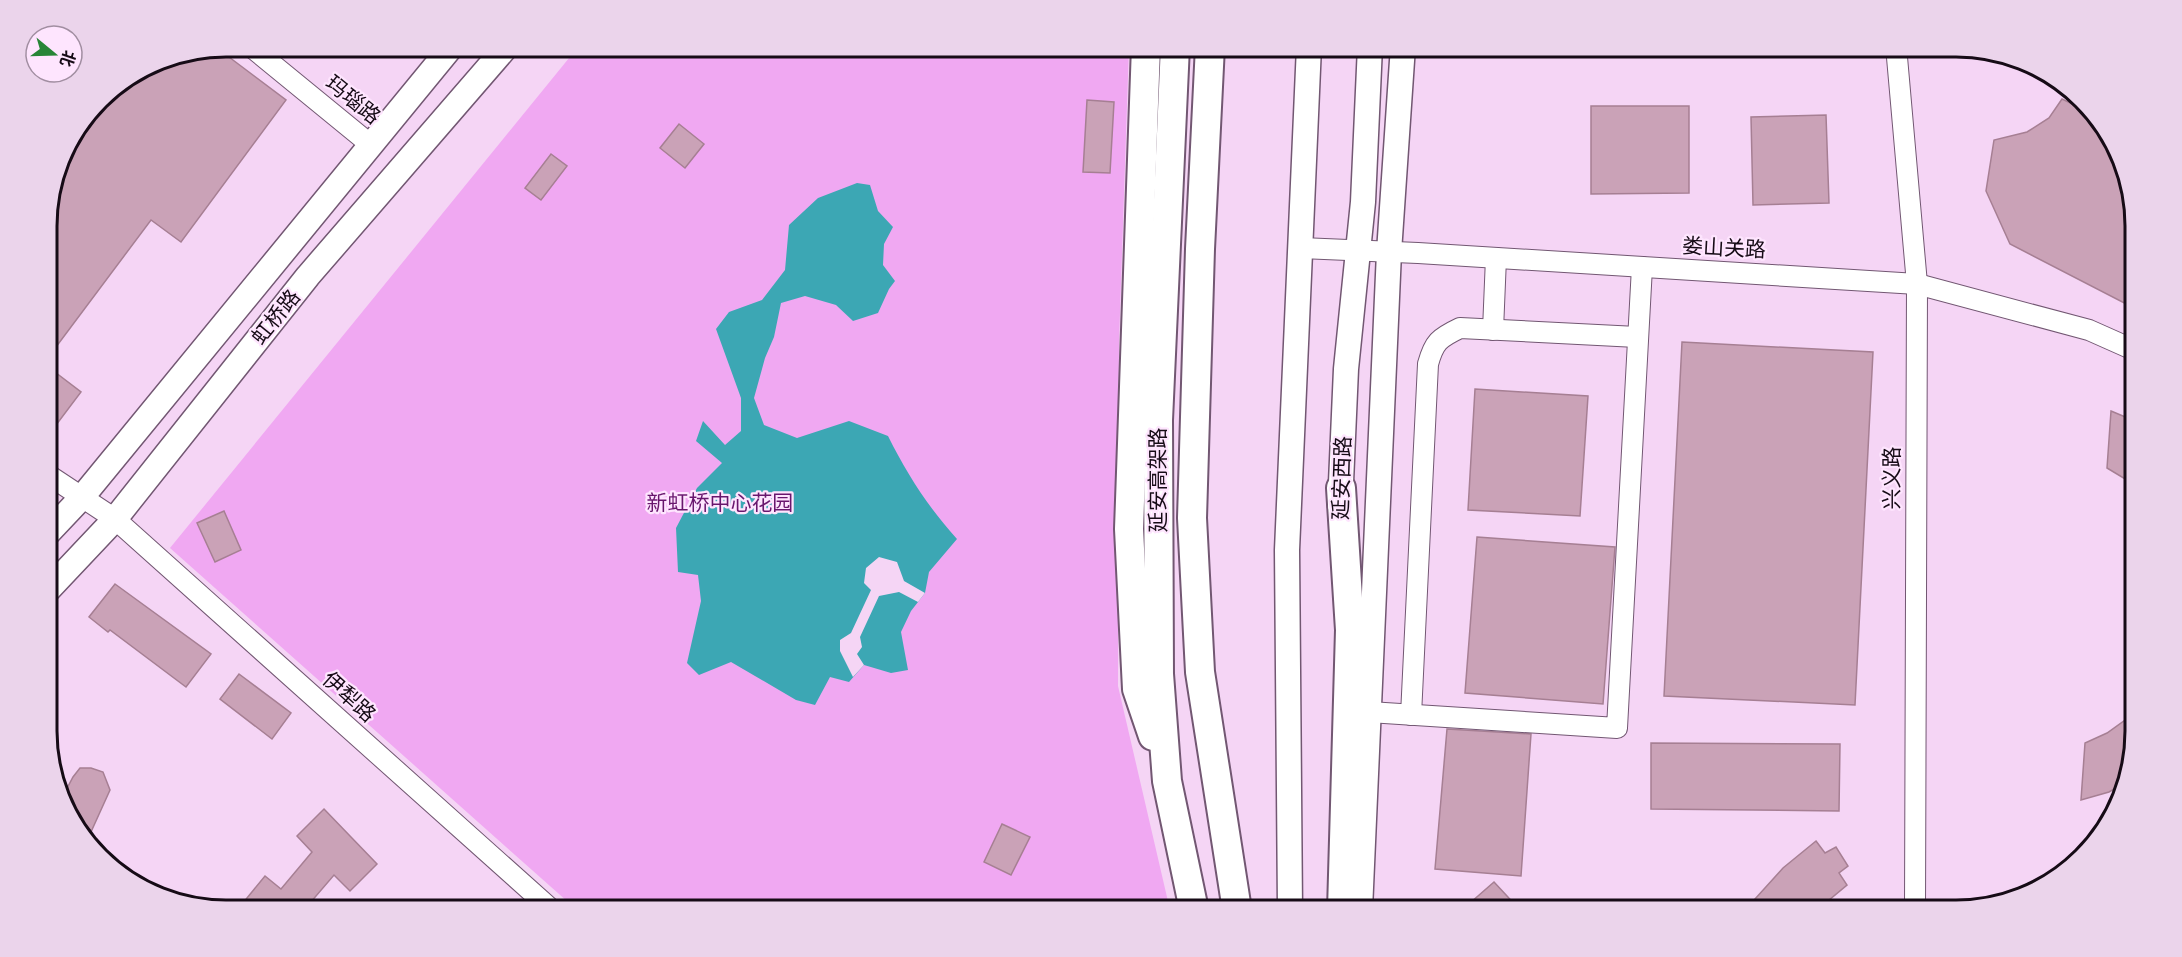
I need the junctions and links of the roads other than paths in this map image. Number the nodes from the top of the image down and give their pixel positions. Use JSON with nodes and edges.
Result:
{"nodes":[{"id":1,"x":263,"y":57,"type":"edge"},
{"id":2,"x":443,"y":57,"type":"edge"},
{"id":3,"x":497,"y":57,"type":"edge"},
{"id":4,"x":1146,"y":57,"type":"edge"},
{"id":5,"x":1174,"y":57,"type":"edge"},
{"id":6,"x":1209,"y":57,"type":"edge"},
{"id":7,"x":1309,"y":57,"type":"edge"},
{"id":8,"x":1370,"y":57,"type":"edge"},
{"id":9,"x":1402,"y":57,"type":"edge"},
{"id":10,"x":1897,"y":57,"type":"edge"},
{"id":11,"x":371,"y":145,"type":"junction"},
{"id":12,"x":1301,"y":248,"type":"junction"},
{"id":13,"x":1359,"y":250,"type":"junction"},
{"id":14,"x":1389,"y":252,"type":"junction"},
{"id":15,"x":1496,"y":258,"type":"junction"},
{"id":16,"x":1642,"y":267,"type":"junction"},
{"id":17,"x":1917,"y":284,"type":"junction"},
{"id":18,"x":1493,"y":330,"type":"junction"},
{"id":19,"x":1637,"y":337,"type":"junction"},
{"id":20,"x":2125,"y":346,"type":"edge"},
{"id":21,"x":57,"y":480,"type":"edge"},
{"id":22,"x":1341,"y":488,"type":"junction"},
{"id":23,"x":83,"y":496,"type":"junction"},
{"id":24,"x":115,"y":519,"type":"junction"},
{"id":25,"x":57,"y":523,"type":"edge"},
{"id":26,"x":57,"y":580,"type":"edge"},
{"id":27,"x":1369,"y":712,"type":"junction"},
{"id":28,"x":1411,"y":715,"type":"junction"},
{"id":29,"x":1167,"y":781,"type":"junction"},
{"id":30,"x":541,"y":900,"type":"edge"},
{"id":31,"x":1192,"y":900,"type":"edge"},
{"id":32,"x":1235,"y":900,"type":"edge"},
{"id":33,"x":1290,"y":900,"type":"edge"},
{"id":34,"x":1331,"y":900,"type":"edge"},
{"id":35,"x":1342,"y":900,"type":"edge"},
{"id":36,"x":1360,"y":900,"type":"edge"},
{"id":37,"x":1915,"y":900,"type":"edge"}],
"edges":[{"from":1,"to":11,"type":"street","name":"玛瑙路"},
{"from":2,"to":11,"type":"main road","name":"虹桥路"},
{"from":3,"to":24,"type":"main road","name":"虹桥路"},
{"from":4,"to":29,"type":"highway"},
{"from":5,"to":29,"type":"highway","name":"延安高架路"},
{"from":6,"to":32,"type":"highway","name":"延安高架路"},
{"from":7,"to":12,"type":"main road"},
{"from":8,"to":13,"type":"main road","name":"延安西路"},
{"from":9,"to":14,"type":"main road","name":"延安西路"},
{"from":10,"to":17,"type":"street","name":"兴义路"},
{"from":11,"to":23,"type":"main road","name":"虹桥路"},
{"from":12,"to":13,"type":"street","name":"娄山关路"},
{"from":12,"to":33,"type":"main road"},
{"from":13,"to":14,"type":"street","name":"娄山关路"},
{"from":13,"to":22,"type":"main road","name":"延安西路"},
{"from":14,"to":15,"type":"street","name":"娄山关路"},
{"from":14,"to":27,"type":"main road","name":"延安西路"},
{"from":15,"to":16,"type":"street","name":"娄山关路"},
{"from":15,"to":18,"type":"street"},
{"from":16,"to":17,"type":"street","name":"娄山关路"},
{"from":16,"to":19,"type":"street"},
{"from":17,"to":20,"type":"street","name":"娄山关路"},
{"from":17,"to":37,"type":"street","name":"兴义路"},
{"from":18,"to":19,"type":"street"},
{"from":18,"to":28,"type":"street"},
{"from":19,"to":28,"type":"street"},
{"from":21,"to":23,"type":"street","name":"伊犁路"},
{"from":22,"to":34,"type":"main road","name":"延安西路"},
{"from":22,"to":35,"type":"highway"},
{"from":23,"to":24,"type":"street","name":"伊犁路"},
{"from":23,"to":25,"type":"main road","name":"虹桥路"},
{"from":24,"to":26,"type":"main road","name":"虹桥路"},
{"from":24,"to":30,"type":"street","name":"伊犁路"},
{"from":27,"to":28,"type":"street"},
{"from":27,"to":36,"type":"main road","name":"延安西路"},
{"from":29,"to":31,"type":"highway","name":"延安高架路"}]}
